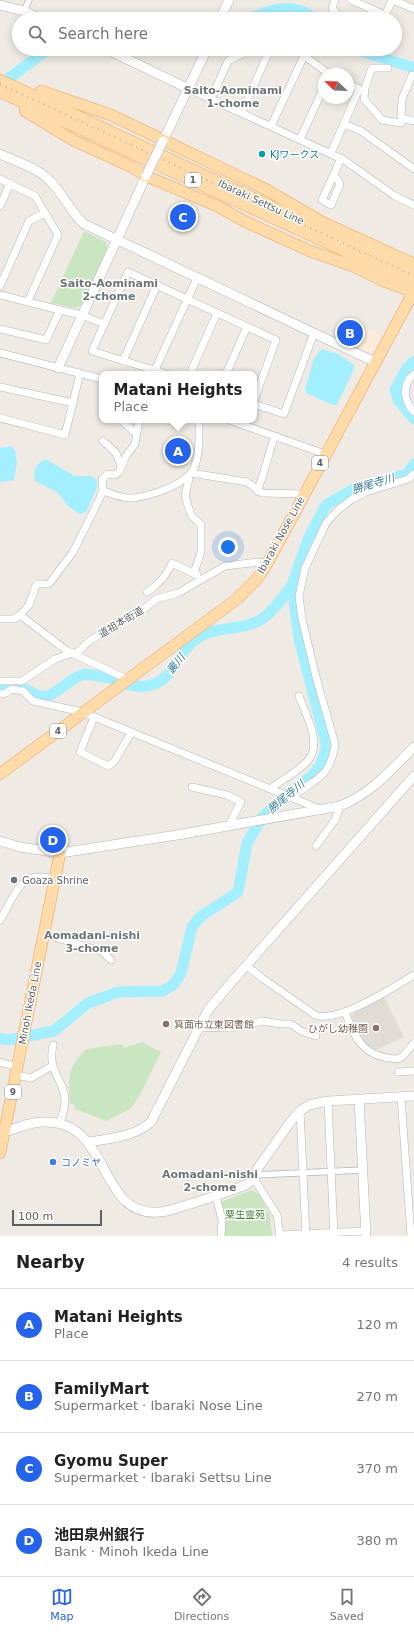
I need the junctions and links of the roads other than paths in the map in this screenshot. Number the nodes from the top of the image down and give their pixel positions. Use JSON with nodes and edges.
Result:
{"nodes":[{"id":1,"x":29,"y":0,"type":"edge"},
{"id":2,"x":229,"y":0,"type":"edge"},
{"id":3,"x":335,"y":0,"type":"edge"},
{"id":4,"x":351,"y":0,"type":"edge"},
{"id":5,"x":392,"y":0,"type":"edge"},
{"id":6,"x":0,"y":5,"type":"edge"},
{"id":7,"x":414,"y":9,"type":"edge"},
{"id":8,"x":24,"y":11,"type":"joint"},
{"id":9,"x":223,"y":12,"type":"edge"},
{"id":10,"x":335,"y":12,"type":"edge"},
{"id":11,"x":374,"y":12,"type":"edge"},
{"id":12,"x":386,"y":12,"type":"edge"},
{"id":13,"x":121,"y":56,"type":"edge"},
{"id":14,"x":204,"y":56,"type":"edge"},
{"id":15,"x":238,"y":56,"type":"edge"},
{"id":16,"x":267,"y":56,"type":"edge"},
{"id":17,"x":304,"y":56,"type":"joint"},
{"id":18,"x":321,"y":68,"type":"edge"},
{"id":19,"x":388,"y":68,"type":"dead end"},
{"id":20,"x":0,"y":74,"type":"edge"},
{"id":21,"x":414,"y":75,"type":"edge"},
{"id":22,"x":0,"y":80,"type":"edge"},
{"id":23,"x":354,"y":87,"type":"edge"},
{"id":24,"x":189,"y":89,"type":"junction"},
{"id":25,"x":28,"y":90,"type":"junction"},
{"id":26,"x":0,"y":92,"type":"edge"},
{"id":27,"x":0,"y":96,"type":"edge"},
{"id":28,"x":211,"y":99,"type":"junction"},
{"id":29,"x":318,"y":100,"type":"edge"},
{"id":30,"x":354,"y":101,"type":"edge"},
{"id":31,"x":15,"y":102,"type":"junction"},
{"id":32,"x":353,"y":104,"type":"edge"},
{"id":33,"x":242,"y":112,"type":"junction"},
{"id":34,"x":414,"y":121,"type":"edge"},
{"id":35,"x":401,"y":123,"type":"dead end"},
{"id":36,"x":344,"y":124,"type":"junction"},
{"id":37,"x":271,"y":126,"type":"junction"},
{"id":38,"x":300,"y":139,"type":"junction"},
{"id":39,"x":164,"y":141,"type":"junction"},
{"id":40,"x":120,"y":142,"type":"junction"},
{"id":41,"x":331,"y":153,"type":"junction"},
{"id":42,"x":0,"y":154,"type":"edge"},
{"id":43,"x":341,"y":158,"type":"junction"},
{"id":44,"x":414,"y":169,"type":"edge"},
{"id":45,"x":334,"y":174,"type":"dead end"},
{"id":46,"x":146,"y":176,"type":"junction"},
{"id":47,"x":0,"y":179,"type":"edge"},
{"id":48,"x":10,"y":184,"type":"junction"},
{"id":49,"x":414,"y":205,"type":"edge"},
{"id":50,"x":0,"y":206,"type":"edge"},
{"id":51,"x":46,"y":213,"type":"junction"},
{"id":52,"x":322,"y":222,"type":"junction"},
{"id":53,"x":117,"y":240,"type":"junction"},
{"id":54,"x":370,"y":259,"type":"junction"},
{"id":55,"x":414,"y":264,"type":"edge"},
{"id":56,"x":350,"y":265,"type":"junction"},
{"id":57,"x":414,"y":273,"type":"edge"},
{"id":58,"x":197,"y":278,"type":"junction"},
{"id":59,"x":414,"y":283,"type":"edge"},
{"id":60,"x":157,"y":285,"type":"junction"},
{"id":61,"x":0,"y":286,"type":"edge"},
{"id":62,"x":414,"y":292,"type":"edge"},
{"id":63,"x":0,"y":295,"type":"edge"},
{"id":64,"x":187,"y":299,"type":"junction"},
{"id":65,"x":28,"y":302,"type":"junction"},
{"id":66,"x":60,"y":310,"type":"junction"},
{"id":67,"x":217,"y":313,"type":"junction"},
{"id":68,"x":82,"y":316,"type":"junction"},
{"id":69,"x":104,"y":324,"type":"junction"},
{"id":70,"x":247,"y":327,"type":"junction"},
{"id":71,"x":0,"y":329,"type":"edge"},
{"id":72,"x":314,"y":333,"type":"junction"},
{"id":73,"x":0,"y":353,"type":"edge"},
{"id":74,"x":123,"y":361,"type":"junction"},
{"id":75,"x":375,"y":362,"type":"junction"},
{"id":76,"x":58,"y":368,"type":"junction"},
{"id":77,"x":155,"y":370,"type":"junction"},
{"id":78,"x":158,"y":371,"type":"edge"},
{"id":79,"x":191,"y":371,"type":"edge"},
{"id":80,"x":227,"y":371,"type":"edge"},
{"id":81,"x":80,"y":373,"type":"junction"},
{"id":82,"x":414,"y":374,"type":"edge"},
{"id":83,"x":99,"y":378,"type":"edge"},
{"id":84,"x":0,"y":387,"type":"edge"},
{"id":85,"x":257,"y":393,"type":"edge"},
{"id":86,"x":73,"y":403,"type":"junction"},
{"id":87,"x":257,"y":405,"type":"edge"},
{"id":88,"x":414,"y":412,"type":"edge"},
{"id":89,"x":0,"y":418,"type":"edge"},
{"id":90,"x":125,"y":423,"type":"edge"},
{"id":91,"x":138,"y":423,"type":"edge"},
{"id":92,"x":199,"y":423,"type":"edge"},
{"id":93,"x":238,"y":423,"type":"edge"},
{"id":94,"x":136,"y":433,"type":"junction"},
{"id":95,"x":275,"y":436,"type":"junction"},
{"id":96,"x":103,"y":441,"type":"dead end"},
{"id":97,"x":325,"y":454,"type":"junction"},
{"id":98,"x":121,"y":466,"type":"junction"},
{"id":99,"x":414,"y":474,"type":"edge"},
{"id":100,"x":189,"y":475,"type":"junction"},
{"id":101,"x":103,"y":491,"type":"junction"},
{"id":102,"x":257,"y":491,"type":"junction"},
{"id":103,"x":304,"y":494,"type":"junction"},
{"id":104,"x":267,"y":564,"type":"junction"},
{"id":105,"x":194,"y":573,"type":"junction"},
{"id":106,"x":202,"y":579,"type":"junction"},
{"id":107,"x":147,"y":592,"type":"dead end"},
{"id":108,"x":20,"y":616,"type":"junction"},
{"id":109,"x":0,"y":619,"type":"edge"},
{"id":110,"x":73,"y":654,"type":"junction"},
{"id":111,"x":128,"y":679,"type":"junction"},
{"id":112,"x":0,"y":681,"type":"edge"},
{"id":113,"x":10,"y":681,"type":"junction"},
{"id":114,"x":12,"y":689,"type":"junction"},
{"id":115,"x":0,"y":694,"type":"edge"},
{"id":116,"x":299,"y":696,"type":"dead end"},
{"id":117,"x":82,"y":712,"type":"junction"},
{"id":118,"x":94,"y":717,"type":"junction"},
{"id":119,"x":131,"y":733,"type":"junction"},
{"id":120,"x":414,"y":747,"type":"edge"},
{"id":121,"x":0,"y":774,"type":"edge"},
{"id":122,"x":414,"y":776,"type":"edge"},
{"id":123,"x":192,"y":788,"type":"dead end"},
{"id":124,"x":271,"y":788,"type":"junction"},
{"id":125,"x":293,"y":797,"type":"junction"},
{"id":126,"x":340,"y":806,"type":"junction"},
{"id":127,"x":322,"y":810,"type":"junction"},
{"id":128,"x":231,"y":821,"type":"dead end"},
{"id":129,"x":0,"y":841,"type":"edge"},
{"id":130,"x":316,"y":846,"type":"dead end"},
{"id":131,"x":60,"y":853,"type":"junction"},
{"id":132,"x":56,"y":879,"type":"junction"},
{"id":133,"x":0,"y":920,"type":"edge"},
{"id":134,"x":44,"y":934,"type":"junction"},
{"id":135,"x":111,"y":960,"type":"dead end"},
{"id":136,"x":247,"y":966,"type":"junction"},
{"id":137,"x":414,"y":975,"type":"edge"},
{"id":138,"x":344,"y":1012,"type":"junction"},
{"id":139,"x":200,"y":1028,"type":"junction"},
{"id":140,"x":316,"y":1036,"type":"dead end"},
{"id":141,"x":414,"y":1043,"type":"edge"},
{"id":142,"x":53,"y":1045,"type":"dead end"},
{"id":143,"x":0,"y":1062,"type":"edge"},
{"id":144,"x":52,"y":1066,"type":"junction"},
{"id":145,"x":17,"y":1071,"type":"junction"},
{"id":146,"x":414,"y":1071,"type":"edge"},
{"id":147,"x":398,"y":1072,"type":"dead end"},
{"id":148,"x":414,"y":1096,"type":"edge"},
{"id":149,"x":401,"y":1097,"type":"junction"},
{"id":150,"x":359,"y":1099,"type":"junction"},
{"id":151,"x":328,"y":1101,"type":"junction"},
{"id":152,"x":300,"y":1111,"type":"junction"},
{"id":153,"x":60,"y":1123,"type":"junction"},
{"id":154,"x":2,"y":1134,"type":"edge"},
{"id":155,"x":89,"y":1142,"type":"junction"},
{"id":156,"x":0,"y":1154,"type":"edge"},
{"id":157,"x":363,"y":1170,"type":"junction"},
{"id":158,"x":331,"y":1172,"type":"junction"},
{"id":159,"x":303,"y":1173,"type":"junction"},
{"id":160,"x":255,"y":1177,"type":"junction"},
{"id":161,"x":216,"y":1196,"type":"junction"},
{"id":162,"x":366,"y":1233,"type":"edge"},
{"id":163,"x":334,"y":1234,"type":"edge"},
{"id":164,"x":280,"y":1235,"type":"edge"},
{"id":165,"x":306,"y":1235,"type":"edge"},
{"id":166,"x":221,"y":1236,"type":"edge"},
{"id":167,"x":411,"y":1236,"type":"edge"}],
"edges":[{"from":1,"to":8,"type":"street"},
{"from":2,"to":9,"type":"street"},
{"from":3,"to":10,"type":"street"},
{"from":4,"to":11,"type":"street"},
{"from":5,"to":7,"type":"street"},
{"from":5,"to":12,"type":"street"},
{"from":6,"to":8,"type":"street"},
{"from":13,"to":24,"type":"street"},
{"from":14,"to":24,"type":"street"},
{"from":15,"to":28,"type":"street"},
{"from":16,"to":33,"type":"street"},
{"from":17,"to":18,"type":"street"},
{"from":17,"to":37,"type":"street"},
{"from":19,"to":35,"type":"street"},
{"from":20,"to":25,"type":"main road"},
{"from":21,"to":34,"type":"street"},
{"from":22,"to":25,"type":"main road","name":"Ibaraki Settsu Line","number":"1"},
{"from":23,"to":30,"type":"street"},
{"from":24,"to":28,"type":"street"},
{"from":24,"to":39,"type":"street"},
{"from":25,"to":39,"type":"main road"},
{"from":25,"to":40,"type":"main road","name":"Ibaraki Settsu Line","number":"1"},
{"from":26,"to":31,"type":"main road","name":"Ibaraki Settsu Line","number":"1"},
{"from":27,"to":31,"type":"main road"},
{"from":28,"to":33,"type":"street"},
{"from":29,"to":38,"type":"street"},
{"from":31,"to":40,"type":"main road","name":"Ibaraki Settsu Line","number":"1"},
{"from":31,"to":46,"type":"main road"},
{"from":32,"to":36,"type":"street"},
{"from":33,"to":37,"type":"street"},
{"from":36,"to":41,"type":"street"},
{"from":36,"to":44,"type":"street"},
{"from":37,"to":38,"type":"street"},
{"from":38,"to":41,"type":"street"},
{"from":39,"to":46,"type":"street","bridge":true},
{"from":39,"to":52,"type":"main road"},
{"from":40,"to":52,"type":"main road"},
{"from":40,"to":54,"type":"main road","name":"Ibaraki Settsu Line","number":"1"},
{"from":40,"to":56,"type":"main road"},
{"from":41,"to":43,"type":"street"},
{"from":42,"to":53,"type":"street"},
{"from":43,"to":45,"type":"street"},
{"from":43,"to":49,"type":"street"},
{"from":46,"to":53,"type":"street"},
{"from":46,"to":56,"type":"main road"},
{"from":47,"to":48,"type":"street"},
{"from":48,"to":50,"type":"street"},
{"from":48,"to":51,"type":"street"},
{"from":51,"to":61,"type":"street"},
{"from":51,"to":65,"type":"street"},
{"from":52,"to":55,"type":"main road"},
{"from":53,"to":58,"type":"street"},
{"from":53,"to":68,"type":"street"},
{"from":54,"to":57,"type":"main road","name":"Ibaraki Settsu Line","number":"1"},
{"from":54,"to":59,"type":"main road","name":"Ibaraki Settsu Line","number":"1"},
{"from":56,"to":62,"type":"main road"},
{"from":58,"to":64,"type":"street"},
{"from":58,"to":72,"type":"street"},
{"from":60,"to":64,"type":"street"},
{"from":60,"to":69,"type":"street"},
{"from":60,"to":74,"type":"street"},
{"from":62,"to":75,"type":"main road","name":"Ibaraki Nose Line","number":"4"},
{"from":63,"to":65,"type":"street"},
{"from":64,"to":67,"type":"street"},
{"from":64,"to":77,"type":"street"},
{"from":65,"to":66,"type":"street"},
{"from":66,"to":68,"type":"street"},
{"from":66,"to":71,"type":"street"},
{"from":67,"to":70,"type":"street"},
{"from":67,"to":79,"type":"street"},
{"from":68,"to":69,"type":"street"},
{"from":68,"to":76,"type":"street"},
{"from":69,"to":74,"type":"street"},
{"from":70,"to":80,"type":"street"},
{"from":70,"to":85,"type":"street"},
{"from":72,"to":75,"type":"street"},
{"from":72,"to":87,"type":"street"},
{"from":73,"to":76,"type":"street"},
{"from":74,"to":77,"type":"street"},
{"from":75,"to":97,"type":"main road","name":"Ibaraki Nose Line","number":"4"},
{"from":76,"to":81,"type":"street"},
{"from":77,"to":78,"type":"street"},
{"from":81,"to":83,"type":"street"},
{"from":81,"to":86,"type":"street"},
{"from":82,"to":88,"type":"street"},
{"from":84,"to":86,"type":"street"},
{"from":86,"to":89,"type":"street"},
{"from":90,"to":94,"type":"street"},
{"from":91,"to":94,"type":"street"},
{"from":92,"to":100,"type":"street"},
{"from":93,"to":95,"type":"street"},
{"from":94,"to":98,"type":"street"},
{"from":95,"to":97,"type":"street"},
{"from":95,"to":102,"type":"street"},
{"from":96,"to":98,"type":"street"},
{"from":97,"to":103,"type":"main road","name":"Ibaraki Nose Line","number":"4"},
{"from":98,"to":101,"type":"street"},
{"from":99,"to":125,"type":"street"},
{"from":100,"to":101,"type":"street"},
{"from":100,"to":102,"type":"street"},
{"from":100,"to":105,"type":"street"},
{"from":101,"to":108,"type":"street"},
{"from":102,"to":103,"type":"street"},
{"from":103,"to":104,"type":"main road","name":"Ibaraki Nose Line","number":"4"},
{"from":104,"to":106,"type":"street","name":"道祖本街道"},
{"from":104,"to":111,"type":"main road","name":"Ibaraki Nose Line","number":"4"},
{"from":105,"to":106,"type":"street"},
{"from":105,"to":107,"type":"street"},
{"from":106,"to":110,"type":"street","name":"道祖本街道"},
{"from":108,"to":109,"type":"street"},
{"from":108,"to":110,"type":"street"},
{"from":110,"to":111,"type":"street"},
{"from":110,"to":113,"type":"street","name":"道祖本街道"},
{"from":111,"to":117,"type":"main road","name":"Ibaraki Nose Line","number":"4"},
{"from":112,"to":113,"type":"street","name":"道祖本街道"},
{"from":113,"to":114,"type":"street"},
{"from":114,"to":115,"type":"street"},
{"from":114,"to":117,"type":"street"},
{"from":116,"to":124,"type":"street"},
{"from":117,"to":118,"type":"street"},
{"from":117,"to":121,"type":"main road","name":"Ibaraki Nose Line","number":"4"},
{"from":118,"to":119,"type":"street"},
{"from":118,"to":119,"type":"street"},
{"from":119,"to":124,"type":"street"},
{"from":120,"to":126,"type":"street"},
{"from":122,"to":136,"type":"street"},
{"from":123,"to":128,"type":"street"},
{"from":124,"to":125,"type":"street"},
{"from":125,"to":127,"type":"street"},
{"from":126,"to":127,"type":"street"},
{"from":126,"to":130,"type":"street"},
{"from":127,"to":131,"type":"street"},
{"from":129,"to":131,"type":"street"},
{"from":131,"to":132,"type":"main road","name":"Minoh Ikeda Line","number":"9"},
{"from":132,"to":133,"type":"street"},
{"from":132,"to":134,"type":"main road","name":"Minoh Ikeda Line","number":"9"},
{"from":134,"to":135,"type":"street"},
{"from":134,"to":145,"type":"main road","name":"Minoh Ikeda Line","number":"9"},
{"from":136,"to":138,"type":"street"},
{"from":136,"to":139,"type":"street"},
{"from":137,"to":138,"type":"street"},
{"from":138,"to":141,"type":"street"},
{"from":139,"to":140,"type":"street"},
{"from":139,"to":155,"type":"street"},
{"from":142,"to":144,"type":"street"},
{"from":143,"to":145,"type":"street"},
{"from":144,"to":145,"type":"street"},
{"from":144,"to":153,"type":"street"},
{"from":145,"to":154,"type":"main road","name":"Minoh Ikeda Line","number":"9"},
{"from":146,"to":147,"type":"street"},
{"from":148,"to":149,"type":"street"},
{"from":149,"to":150,"type":"street"},
{"from":149,"to":167,"type":"street"},
{"from":150,"to":151,"type":"street"},
{"from":150,"to":157,"type":"street"},
{"from":151,"to":152,"type":"street"},
{"from":151,"to":158,"type":"street"},
{"from":152,"to":159,"type":"street"},
{"from":152,"to":160,"type":"street"},
{"from":153,"to":154,"type":"street"},
{"from":153,"to":155,"type":"street"},
{"from":154,"to":156,"type":"main road","name":"Minoh Ikeda Line","number":"9"},
{"from":155,"to":161,"type":"street"},
{"from":157,"to":158,"type":"street"},
{"from":157,"to":162,"type":"street"},
{"from":158,"to":159,"type":"street"},
{"from":158,"to":163,"type":"street"},
{"from":159,"to":160,"type":"street"},
{"from":159,"to":165,"type":"street"},
{"from":160,"to":161,"type":"street"},
{"from":160,"to":164,"type":"street"},
{"from":161,"to":166,"type":"street"},
{"from":162,"to":163,"type":"street"},
{"from":163,"to":165,"type":"street"},
{"from":164,"to":165,"type":"street"}]}
